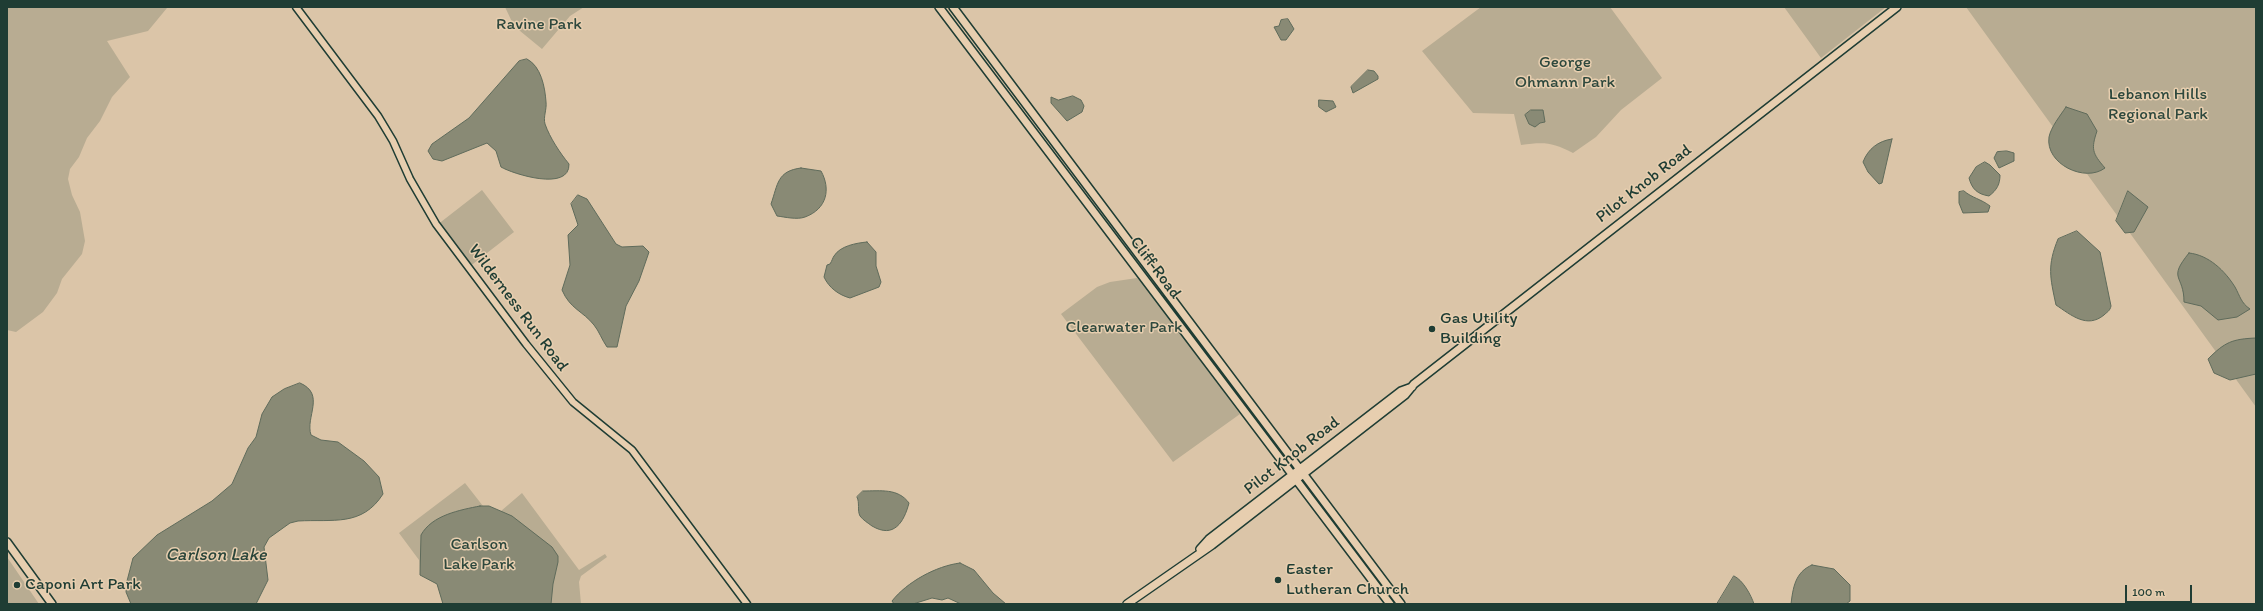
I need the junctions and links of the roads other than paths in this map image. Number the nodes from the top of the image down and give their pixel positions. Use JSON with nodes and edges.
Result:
{"nodes":[{"id":1,"x":296,"y":7,"type":"edge"},
{"id":2,"x":940,"y":7,"type":"edge"},
{"id":3,"x":953,"y":7,"type":"edge"},
{"id":4,"x":1897,"y":7,"type":"edge"},
{"id":5,"x":1412,"y":386,"type":"junction"},
{"id":6,"x":1299,"y":468,"type":"junction"},
{"id":7,"x":1292,"y":474,"type":"junction"},
{"id":8,"x":1304,"y":475,"type":"junction"},
{"id":9,"x":1297,"y":481,"type":"junction"},
{"id":10,"x":7,"y":542,"type":"edge"},
{"id":11,"x":1195,"y":555,"type":"junction"},
{"id":12,"x":52,"y":604,"type":"edge"},
{"id":13,"x":747,"y":604,"type":"edge"},
{"id":14,"x":1127,"y":604,"type":"edge"},
{"id":15,"x":1390,"y":604,"type":"edge"},
{"id":16,"x":1401,"y":604,"type":"edge"}],
"edges":[{"from":1,"to":13,"type":"street","name":"Wilderness Run Road"},
{"from":2,"to":7,"type":"main road","name":"Cliff Road"},
{"from":3,"to":6,"type":"main road","name":"Cliff Road"},
{"from":4,"to":5,"type":"main road","name":"Pilot Knob Road"},
{"from":5,"to":6,"type":"main road","name":"Pilot Knob Road"},
{"from":5,"to":8,"type":"main road","name":"Pilot Knob Road"},
{"from":6,"to":7,"type":"main road","name":"Pilot Knob Road"},
{"from":6,"to":8,"type":"main road","name":"Cliff Road"},
{"from":7,"to":9,"type":"main road","name":"Cliff Road"},
{"from":7,"to":11,"type":"main road","name":"Pilot Knob Road"},
{"from":8,"to":9,"type":"main road","name":"Pilot Knob Road"},
{"from":8,"to":16,"type":"main road","name":"Cliff Road"},
{"from":9,"to":11,"type":"main road","name":"Pilot Knob Road"},
{"from":9,"to":15,"type":"main road","name":"Cliff Road"},
{"from":10,"to":12,"type":"main road"},
{"from":11,"to":14,"type":"main road","name":"Pilot Knob Road"}]}
